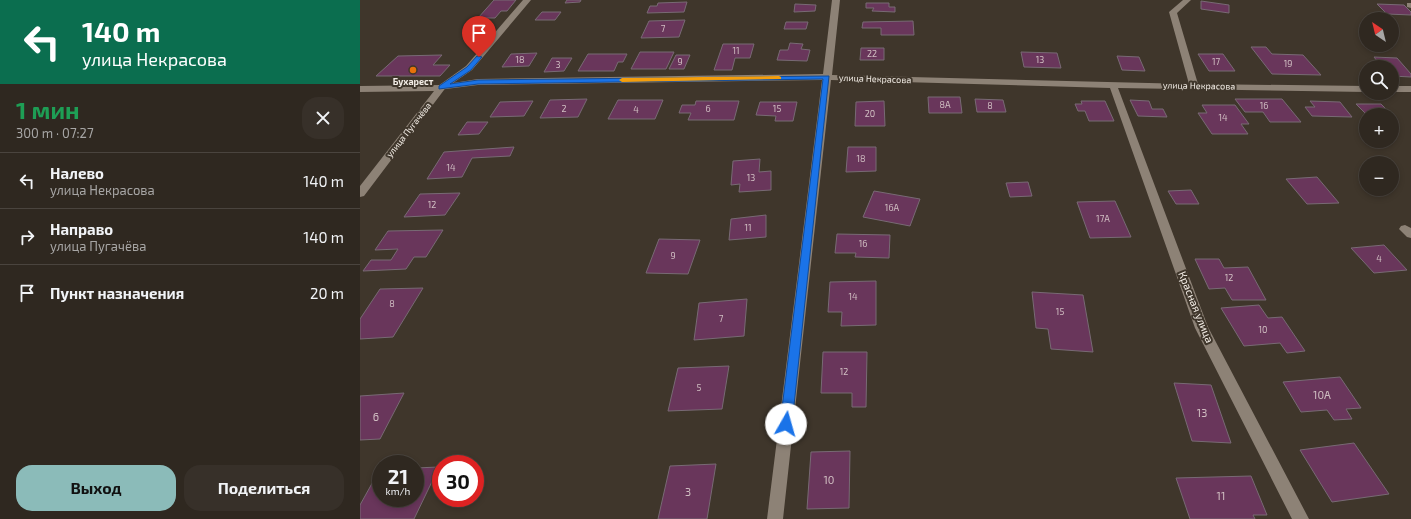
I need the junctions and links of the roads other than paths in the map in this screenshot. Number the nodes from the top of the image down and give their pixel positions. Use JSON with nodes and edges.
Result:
{"nodes":[{"id":1,"x":527,"y":0,"type":"edge"},
{"id":2,"x":836,"y":0,"type":"edge"},
{"id":3,"x":1187,"y":0,"type":"edge"},
{"id":4,"x":826,"y":77,"type":"junction"},
{"id":5,"x":1113,"y":85,"type":"junction"},
{"id":6,"x":1194,"y":86,"type":"junction"},
{"id":7,"x":441,"y":88,"type":"junction"},
{"id":8,"x":360,"y":89,"type":"edge"},
{"id":9,"x":1359,"y":89,"type":"edge"},
{"id":10,"x":1399,"y":89,"type":"edge"},
{"id":11,"x":1411,"y":89,"type":"edge"},
{"id":12,"x":360,"y":193,"type":"edge"},
{"id":13,"x":775,"y":519,"type":"edge"},
{"id":14,"x":1301,"y":519,"type":"edge"}],
"edges":[{"from":1,"to":7,"type":"street","name":"улица Пугачёва"},
{"from":2,"to":4,"type":"street"},
{"from":3,"to":6,"type":"street"},
{"from":4,"to":5,"type":"street","name":"улица Некрасова"},
{"from":4,"to":7,"type":"street","name":"улица Некрасова"},
{"from":4,"to":13,"type":"street"},
{"from":5,"to":6,"type":"street","name":"улица Некрасова"},
{"from":5,"to":14,"type":"street","name":"Красная улица"},
{"from":6,"to":9,"type":"street","name":"улица Некрасова"},
{"from":7,"to":8,"type":"street","name":"улица Некрасова"},
{"from":7,"to":12,"type":"street","name":"улица Пугачёва"},
{"from":10,"to":11,"type":"street"}]}
